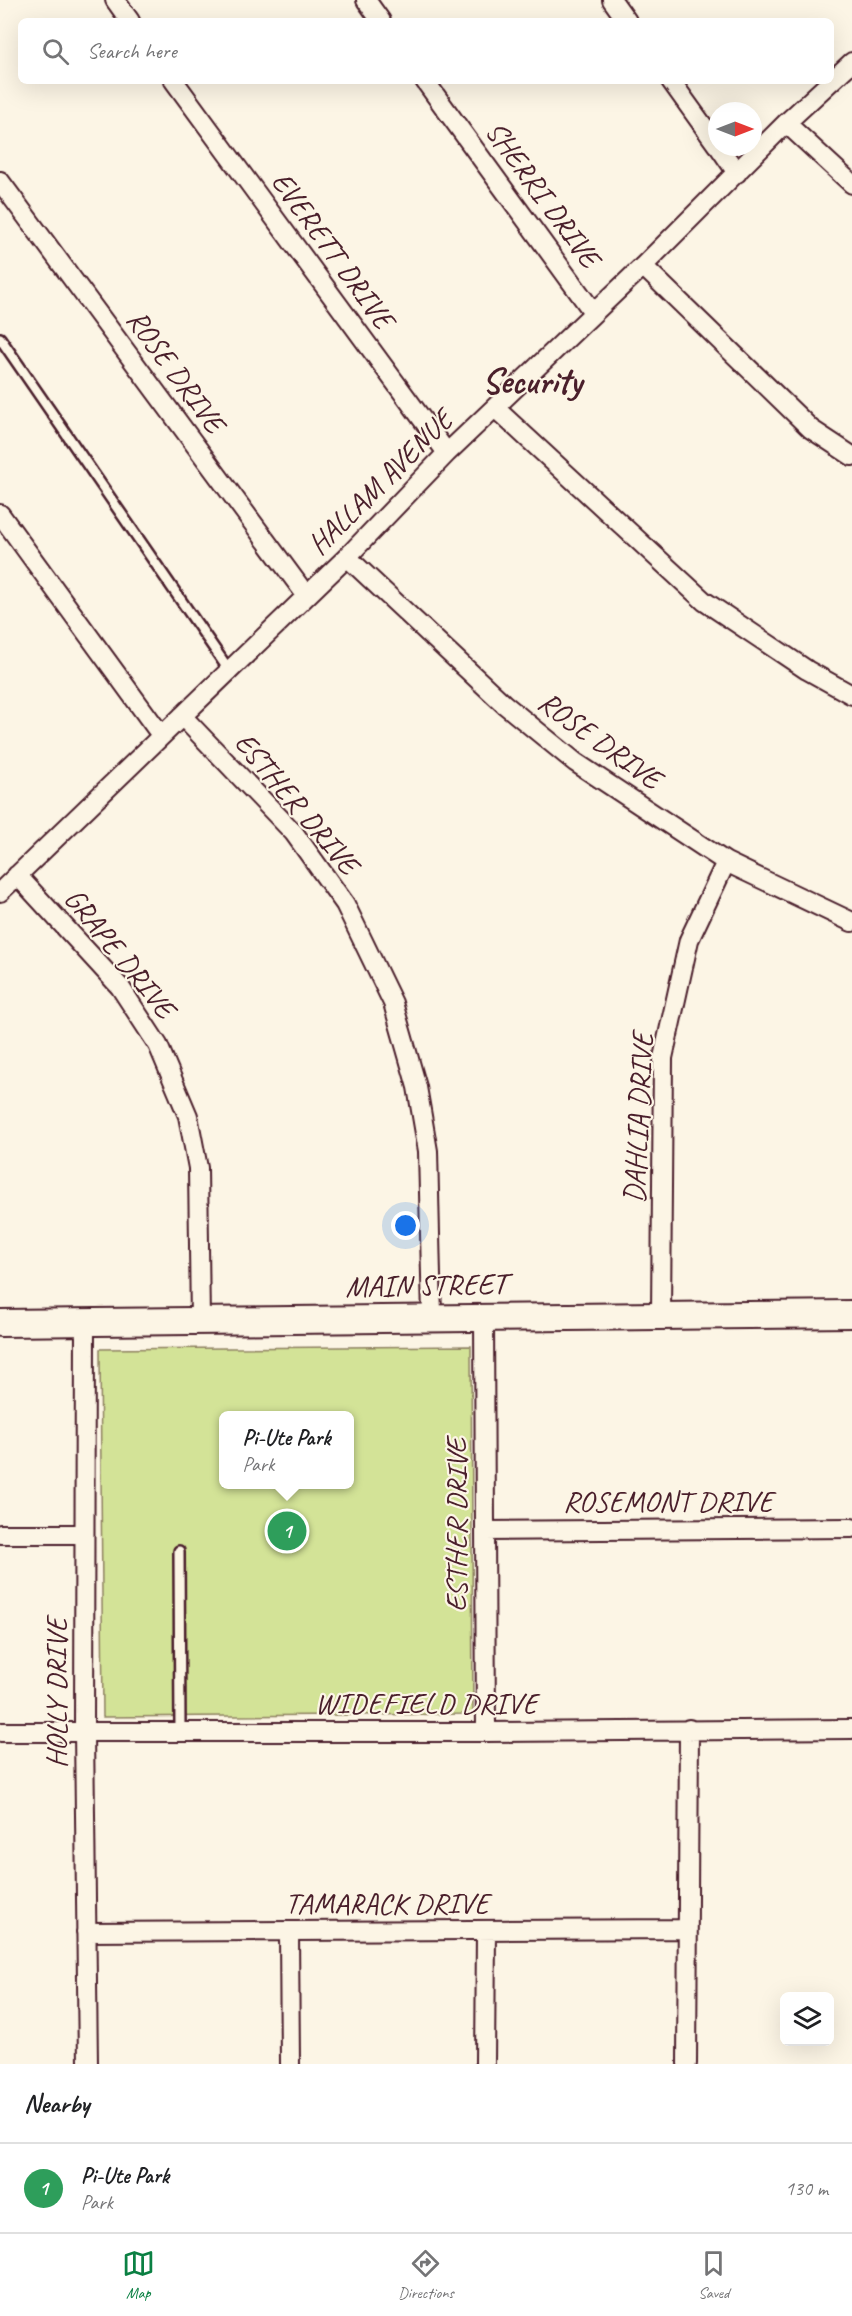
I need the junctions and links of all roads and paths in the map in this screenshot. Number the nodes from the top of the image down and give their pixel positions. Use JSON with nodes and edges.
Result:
{"nodes":[{"id":1,"x":115,"y":0,"type":"edge"},
{"id":2,"x":366,"y":0,"type":"edge"},
{"id":3,"x":612,"y":0,"type":"edge"},
{"id":4,"x":128,"y":18,"type":"edge"},
{"id":5,"x":379,"y":18,"type":"edge"},
{"id":6,"x":625,"y":18,"type":"edge"},
{"id":7,"x":852,"y":62,"type":"edge"},
{"id":8,"x":834,"y":79,"type":"edge"},
{"id":9,"x":176,"y":84,"type":"edge"},
{"id":10,"x":427,"y":84,"type":"edge"},
{"id":11,"x":673,"y":84,"type":"edge"},
{"id":12,"x":828,"y":84,"type":"edge"},
{"id":13,"x":786,"y":123,"type":"junction"},
{"id":14,"x":708,"y":132,"type":"edge"},
{"id":15,"x":725,"y":156,"type":"edge"},
{"id":16,"x":737,"y":172,"type":"junction"},
{"id":17,"x":0,"y":181,"type":"edge"},
{"id":18,"x":852,"y":184,"type":"edge"},
{"id":19,"x":643,"y":266,"type":"junction"},
{"id":20,"x":593,"y":312,"type":"junction"},
{"id":21,"x":0,"y":338,"type":"edge"},
{"id":22,"x":495,"y":408,"type":"junction"},
{"id":23,"x":447,"y":453,"type":"junction"},
{"id":24,"x":852,"y":456,"type":"edge"},
{"id":25,"x":0,"y":514,"type":"edge"},
{"id":26,"x":347,"y":557,"type":"junction"},
{"id":27,"x":306,"y":596,"type":"junction"},
{"id":28,"x":229,"y":670,"type":"junction"},
{"id":29,"x":852,"y":695,"type":"edge"},
{"id":30,"x":182,"y":716,"type":"junction"},
{"id":31,"x":161,"y":735,"type":"junction"},
{"id":32,"x":726,"y":861,"type":"junction"},
{"id":33,"x":17,"y":875,"type":"junction"},
{"id":34,"x":0,"y":892,"type":"edge"},
{"id":35,"x":852,"y":922,"type":"edge"},
{"id":36,"x":852,"y":1314,"type":"edge"},
{"id":37,"x":661,"y":1315,"type":"junction"},
{"id":38,"x":432,"y":1317,"type":"junction"},
{"id":39,"x":484,"y":1317,"type":"junction"},
{"id":40,"x":200,"y":1321,"type":"junction"},
{"id":41,"x":85,"y":1322,"type":"junction"},
{"id":42,"x":0,"y":1323,"type":"edge"},
{"id":43,"x":852,"y":1528,"type":"edge"},
{"id":44,"x":485,"y":1531,"type":"junction"},
{"id":45,"x":0,"y":1534,"type":"edge"},
{"id":46,"x":84,"y":1534,"type":"junction"},
{"id":47,"x":179,"y":1551,"type":"dead end"},
{"id":48,"x":689,"y":1729,"type":"junction"},
{"id":49,"x":852,"y":1729,"type":"edge"},
{"id":50,"x":0,"y":1731,"type":"edge"},
{"id":51,"x":84,"y":1732,"type":"junction"},
{"id":52,"x":180,"y":1732,"type":"junction"},
{"id":53,"x":486,"y":1732,"type":"junction"},
{"id":54,"x":687,"y":1929,"type":"junction"},
{"id":55,"x":86,"y":1932,"type":"junction"},
{"id":56,"x":289,"y":1932,"type":"junction"},
{"id":57,"x":486,"y":1932,"type":"junction"},
{"id":58,"x":88,"y":2064,"type":"edge"},
{"id":59,"x":290,"y":2064,"type":"edge"},
{"id":60,"x":485,"y":2064,"type":"edge"},
{"id":61,"x":687,"y":2064,"type":"edge"}],
"edges":[{"from":1,"to":4,"type":"street"},
{"from":2,"to":5,"type":"street"},
{"from":3,"to":6,"type":"street"},
{"from":7,"to":8,"type":"street","name":"HALLAM AVENUE"},
{"from":9,"to":23,"type":"street","name":"EVERETT DRIVE"},
{"from":10,"to":20,"type":"street","name":"SHERRI DRIVE"},
{"from":11,"to":14,"type":"street"},
{"from":12,"to":13,"type":"street","name":"HALLAM AVENUE"},
{"from":13,"to":16,"type":"street","name":"HALLAM AVENUE"},
{"from":13,"to":18,"type":"street"},
{"from":15,"to":16,"type":"street"},
{"from":16,"to":19,"type":"street","name":"HALLAM AVENUE"},
{"from":17,"to":27,"type":"street","name":"ROSE DRIVE"},
{"from":19,"to":20,"type":"street","name":"HALLAM AVENUE"},
{"from":19,"to":24,"type":"street","name":"SHERRI DRIVE"},
{"from":20,"to":22,"type":"street","name":"HALLAM AVENUE"},
{"from":21,"to":28,"type":"lane"},
{"from":22,"to":23,"type":"street","name":"HALLAM AVENUE"},
{"from":22,"to":29,"type":"street"},
{"from":23,"to":26,"type":"street","name":"HALLAM AVENUE"},
{"from":25,"to":31,"type":"street"},
{"from":26,"to":27,"type":"street","name":"HALLAM AVENUE"},
{"from":26,"to":32,"type":"street","name":"ROSE DRIVE"},
{"from":27,"to":28,"type":"street","name":"HALLAM AVENUE"},
{"from":28,"to":30,"type":"street","name":"HALLAM AVENUE"},
{"from":30,"to":31,"type":"street","name":"HALLAM AVENUE"},
{"from":30,"to":38,"type":"street","name":"ESTHER DRIVE"},
{"from":31,"to":33,"type":"street","name":"HALLAM AVENUE"},
{"from":32,"to":35,"type":"street","name":"ROSE DRIVE"},
{"from":32,"to":37,"type":"street","name":"DAHLIA DRIVE"},
{"from":33,"to":34,"type":"street","name":"HALLAM AVENUE"},
{"from":33,"to":40,"type":"street","name":"GRAPE DRIVE"},
{"from":36,"to":37,"type":"main road","name":"MAIN STREET"},
{"from":37,"to":39,"type":"main road","name":"MAIN STREET"},
{"from":38,"to":39,"type":"main road","name":"MAIN STREET"},
{"from":38,"to":40,"type":"main road","name":"MAIN STREET"},
{"from":39,"to":44,"type":"street","name":"ESTHER DRIVE"},
{"from":40,"to":41,"type":"main road","name":"MAIN STREET"},
{"from":41,"to":42,"type":"main road","name":"MAIN STREET"},
{"from":41,"to":46,"type":"street","name":"HOLLY DRIVE"},
{"from":43,"to":44,"type":"street","name":"ROSEMONT DRIVE"},
{"from":44,"to":53,"type":"street","name":"ESTHER DRIVE"},
{"from":45,"to":46,"type":"street"},
{"from":46,"to":51,"type":"street","name":"HOLLY DRIVE"},
{"from":47,"to":52,"type":"lane"},
{"from":48,"to":49,"type":"street","name":"WIDEFIELD DRIVE"},
{"from":48,"to":53,"type":"street","name":"WIDEFIELD DRIVE"},
{"from":48,"to":54,"type":"street"},
{"from":50,"to":51,"type":"street","name":"WIDEFIELD DRIVE"},
{"from":51,"to":52,"type":"street","name":"WIDEFIELD DRIVE"},
{"from":51,"to":55,"type":"street","name":"HOLLY DRIVE"},
{"from":52,"to":53,"type":"street","name":"WIDEFIELD DRIVE"},
{"from":54,"to":57,"type":"street","name":"TAMARACK DRIVE"},
{"from":54,"to":61,"type":"street"},
{"from":55,"to":56,"type":"street","name":"TAMARACK DRIVE"},
{"from":55,"to":58,"type":"street","name":"HOLLY DRIVE"},
{"from":56,"to":57,"type":"street","name":"TAMARACK DRIVE"},
{"from":56,"to":59,"type":"street"},
{"from":57,"to":60,"type":"street"}]}
